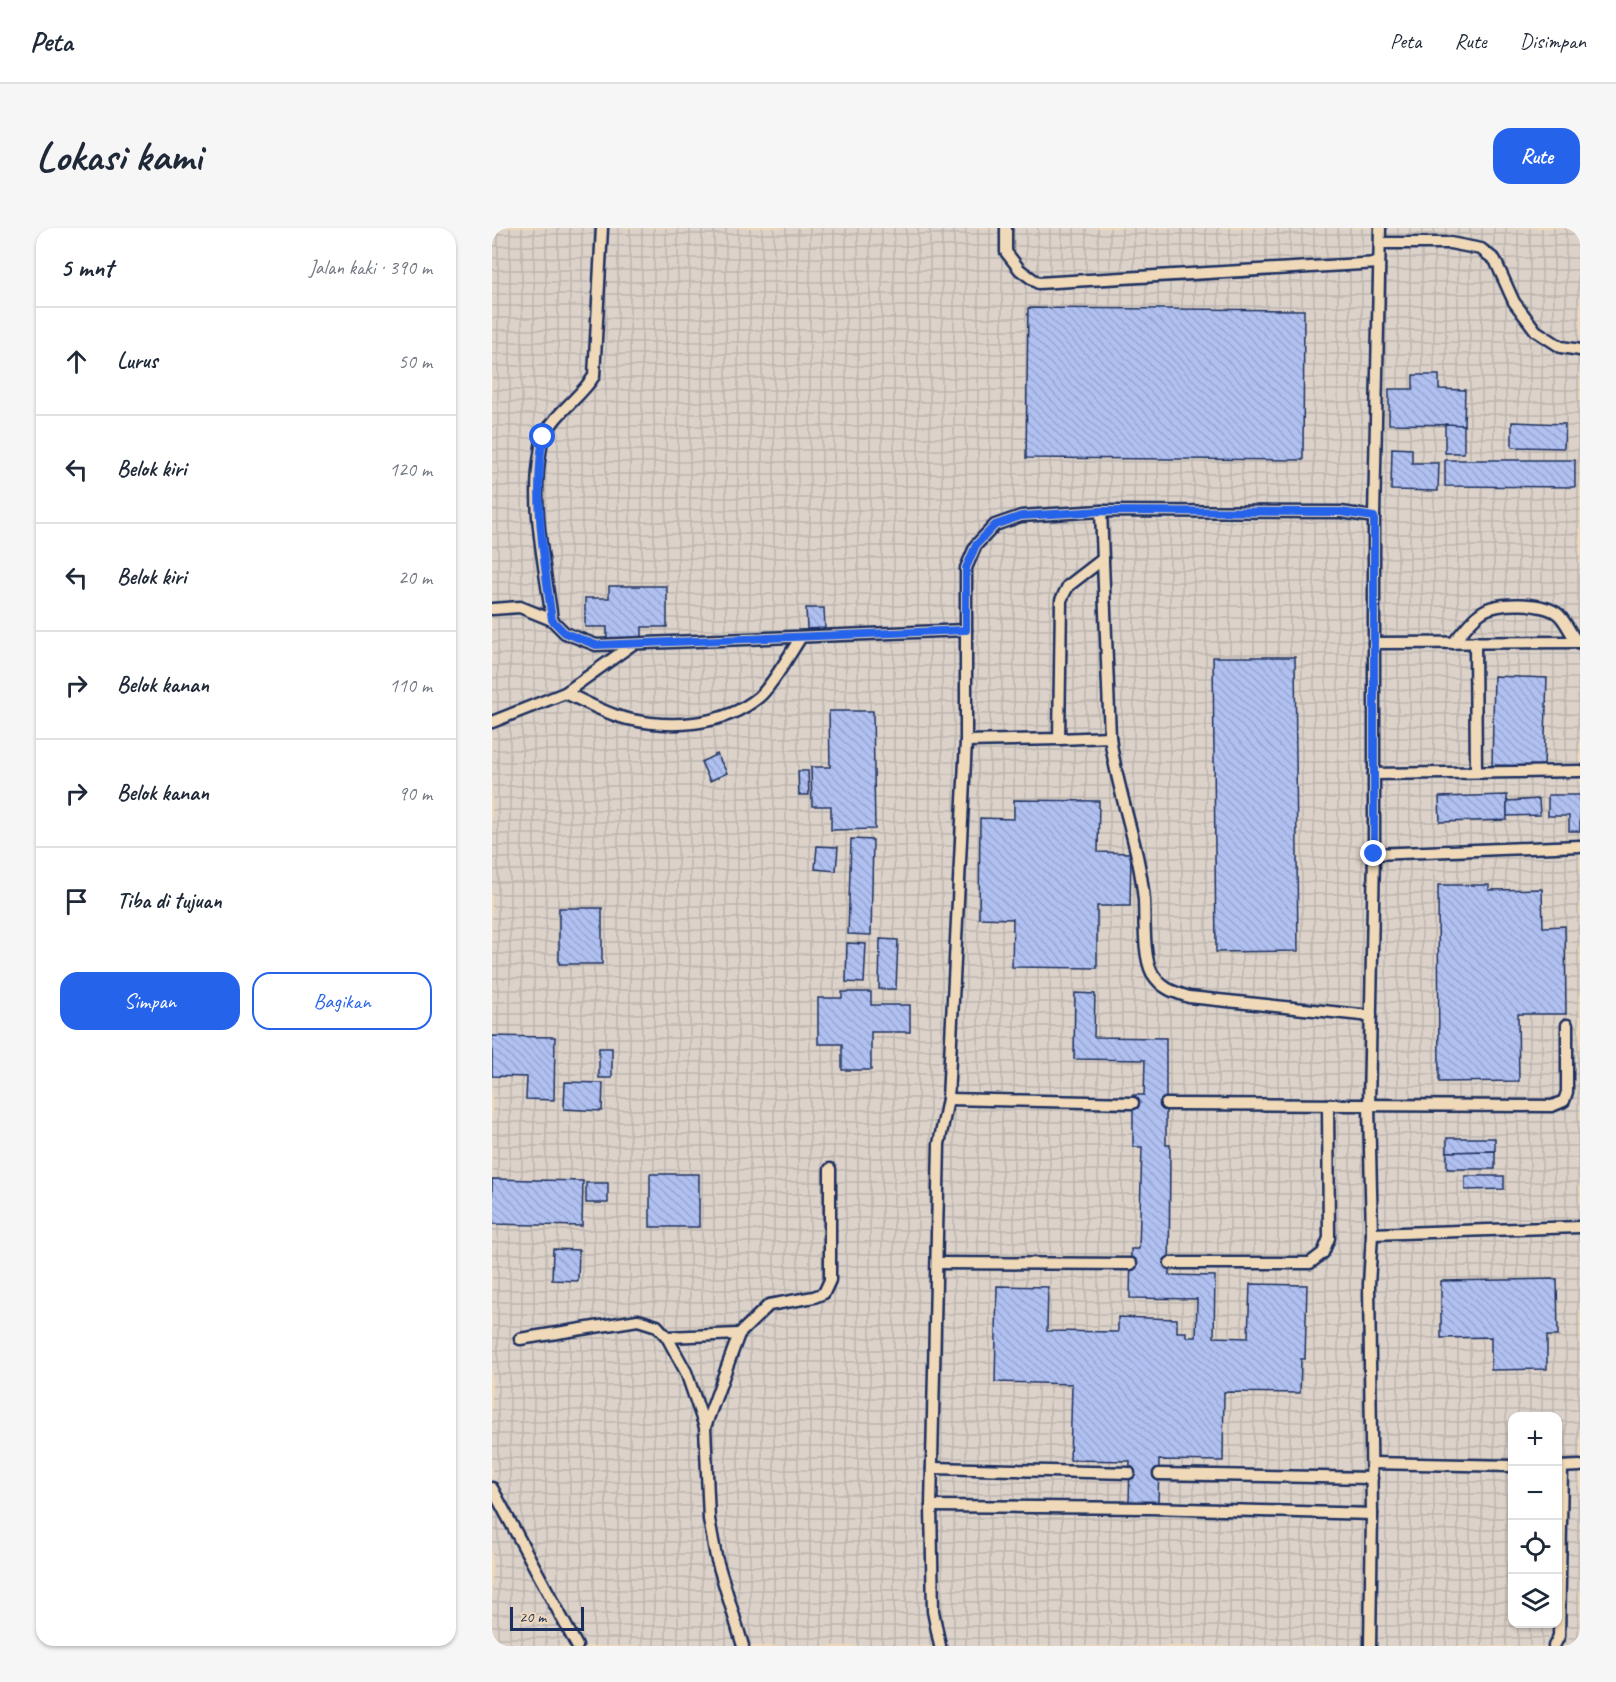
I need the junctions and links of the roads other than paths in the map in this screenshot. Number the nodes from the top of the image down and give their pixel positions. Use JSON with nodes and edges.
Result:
{"nodes":[{"id":1,"x":602,"y":228,"type":"edge"},
{"id":2,"x":1006,"y":228,"type":"edge"},
{"id":3,"x":1380,"y":228,"type":"edge"},
{"id":4,"x":1380,"y":243,"type":"junction"},
{"id":5,"x":1379,"y":263,"type":"junction"},
{"id":6,"x":1580,"y":350,"type":"edge"},
{"id":7,"x":1101,"y":511,"type":"junction"},
{"id":8,"x":1374,"y":517,"type":"junction"},
{"id":9,"x":1103,"y":559,"type":"junction"},
{"id":10,"x":492,"y":609,"type":"edge"},
{"id":11,"x":552,"y":620,"type":"junction"},
{"id":12,"x":966,"y":630,"type":"junction"},
{"id":13,"x":801,"y":637,"type":"junction"},
{"id":14,"x":1475,"y":642,"type":"junction"},
{"id":15,"x":1579,"y":642,"type":"edge"},
{"id":16,"x":1374,"y":643,"type":"junction"},
{"id":17,"x":1453,"y":643,"type":"junction"},
{"id":18,"x":633,"y":644,"type":"junction"},
{"id":19,"x":565,"y":693,"type":"junction"},
{"id":20,"x":494,"y":717,"type":"edge"},
{"id":21,"x":1110,"y":737,"type":"junction"},
{"id":22,"x":1059,"y":739,"type":"junction"},
{"id":23,"x":966,"y":741,"type":"junction"},
{"id":24,"x":1580,"y":771,"type":"edge"},
{"id":25,"x":1476,"y":772,"type":"junction"},
{"id":26,"x":1374,"y":774,"type":"junction"},
{"id":27,"x":1580,"y":846,"type":"edge"},
{"id":28,"x":1374,"y":854,"type":"junction"},
{"id":29,"x":1371,"y":1016,"type":"junction"},
{"id":30,"x":1568,"y":1025,"type":"dead end"},
{"id":31,"x":948,"y":1099,"type":"junction"},
{"id":32,"x":1133,"y":1103,"type":"dead end"},
{"id":33,"x":1166,"y":1104,"type":"dead end"},
{"id":34,"x":1328,"y":1106,"type":"junction"},
{"id":35,"x":1369,"y":1106,"type":"junction"},
{"id":36,"x":830,"y":1169,"type":"dead end"},
{"id":37,"x":1580,"y":1227,"type":"edge"},
{"id":38,"x":1372,"y":1234,"type":"junction"},
{"id":39,"x":937,"y":1263,"type":"junction"},
{"id":40,"x":1170,"y":1263,"type":"dead end"},
{"id":41,"x":1131,"y":1264,"type":"dead end"},
{"id":42,"x":739,"y":1334,"type":"junction"},
{"id":43,"x":667,"y":1337,"type":"junction"},
{"id":44,"x":520,"y":1339,"type":"dead end"},
{"id":45,"x":705,"y":1427,"type":"junction"},
{"id":46,"x":1372,"y":1463,"type":"junction"},
{"id":47,"x":1508,"y":1466,"type":"edge"},
{"id":48,"x":1580,"y":1466,"type":"edge"},
{"id":49,"x":1562,"y":1467,"type":"edge"},
{"id":50,"x":932,"y":1468,"type":"junction"},
{"id":51,"x":1129,"y":1473,"type":"dead end"},
{"id":52,"x":1159,"y":1474,"type":"dead end"},
{"id":53,"x":1372,"y":1478,"type":"junction"},
{"id":54,"x":492,"y":1488,"type":"edge"},
{"id":55,"x":931,"y":1506,"type":"junction"},
{"id":56,"x":1372,"y":1514,"type":"junction"},
{"id":57,"x":1560,"y":1520,"type":"edge"},
{"id":58,"x":1560,"y":1643,"type":"edge"},
{"id":59,"x":578,"y":1646,"type":"edge"},
{"id":60,"x":743,"y":1646,"type":"edge"},
{"id":61,"x":940,"y":1646,"type":"edge"},
{"id":62,"x":1370,"y":1646,"type":"edge"}],
"edges":[{"from":1,"to":11,"type":"lane"},
{"from":2,"to":5,"type":"lane"},
{"from":3,"to":4,"type":"lane"},
{"from":4,"to":5,"type":"lane"},
{"from":4,"to":6,"type":"lane"},
{"from":5,"to":8,"type":"lane"},
{"from":7,"to":8,"type":"lane"},
{"from":7,"to":9,"type":"lane"},
{"from":7,"to":12,"type":"lane"},
{"from":8,"to":16,"type":"lane"},
{"from":9,"to":21,"type":"lane"},
{"from":9,"to":22,"type":"lane"},
{"from":10,"to":11,"type":"lane"},
{"from":11,"to":18,"type":"lane"},
{"from":12,"to":13,"type":"lane"},
{"from":12,"to":23,"type":"lane"},
{"from":13,"to":18,"type":"lane"},
{"from":13,"to":19,"type":"lane"},
{"from":14,"to":15,"type":"lane"},
{"from":14,"to":17,"type":"lane"},
{"from":14,"to":25,"type":"lane"},
{"from":15,"to":17,"type":"lane"},
{"from":16,"to":17,"type":"lane"},
{"from":16,"to":26,"type":"lane"},
{"from":18,"to":19,"type":"lane"},
{"from":19,"to":20,"type":"lane"},
{"from":21,"to":22,"type":"lane"},
{"from":21,"to":29,"type":"lane"},
{"from":22,"to":23,"type":"lane"},
{"from":23,"to":31,"type":"lane"},
{"from":24,"to":25,"type":"lane"},
{"from":25,"to":26,"type":"lane"},
{"from":26,"to":28,"type":"lane"},
{"from":27,"to":28,"type":"lane"},
{"from":28,"to":29,"type":"lane"},
{"from":29,"to":35,"type":"lane"},
{"from":30,"to":35,"type":"lane"},
{"from":31,"to":32,"type":"lane"},
{"from":31,"to":39,"type":"lane"},
{"from":33,"to":34,"type":"lane"},
{"from":34,"to":35,"type":"lane"},
{"from":34,"to":40,"type":"lane"},
{"from":35,"to":38,"type":"lane"},
{"from":36,"to":42,"type":"lane"},
{"from":37,"to":38,"type":"lane"},
{"from":38,"to":46,"type":"lane"},
{"from":39,"to":41,"type":"lane"},
{"from":39,"to":50,"type":"lane"},
{"from":42,"to":43,"type":"lane"},
{"from":42,"to":45,"type":"lane"},
{"from":43,"to":44,"type":"lane"},
{"from":43,"to":45,"type":"lane"},
{"from":45,"to":60,"type":"lane"},
{"from":46,"to":47,"type":"lane"},
{"from":46,"to":53,"type":"lane"},
{"from":48,"to":49,"type":"lane"},
{"from":50,"to":51,"type":"lane"},
{"from":50,"to":55,"type":"lane"},
{"from":52,"to":53,"type":"lane"},
{"from":53,"to":56,"type":"lane"},
{"from":54,"to":59,"type":"lane"},
{"from":55,"to":56,"type":"lane"},
{"from":55,"to":61,"type":"lane"},
{"from":56,"to":62,"type":"lane"},
{"from":57,"to":58,"type":"lane"}]}
